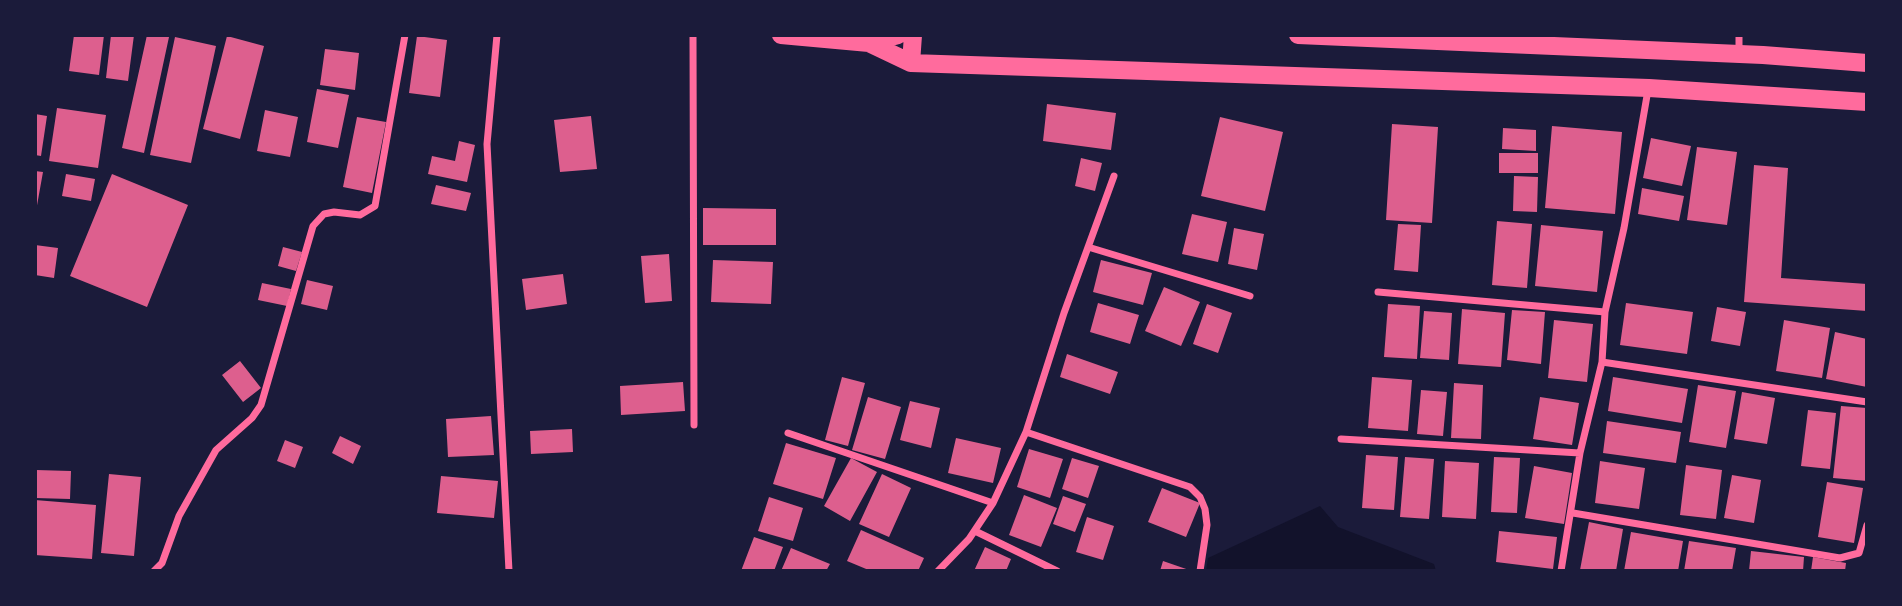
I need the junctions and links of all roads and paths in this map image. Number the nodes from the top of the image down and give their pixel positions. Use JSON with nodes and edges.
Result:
{"nodes":[{"id":1,"x":405,"y":35,"type":"edge"},
{"id":2,"x":497,"y":35,"type":"edge"},
{"id":3,"x":693,"y":35,"type":"edge"},
{"id":4,"x":781,"y":35,"type":"edge"},
{"id":5,"x":898,"y":35,"type":"edge"},
{"id":6,"x":913,"y":35,"type":"edge"},
{"id":7,"x":1298,"y":35,"type":"edge"},
{"id":8,"x":1739,"y":35,"type":"edge"},
{"id":9,"x":869,"y":43,"type":"junction"},
{"id":10,"x":1739,"y":54,"type":"junction"},
{"id":11,"x":911,"y":63,"type":"junction"},
{"id":12,"x":1867,"y":63,"type":"edge"},
{"id":13,"x":1649,"y":88,"type":"junction"},
{"id":14,"x":1867,"y":102,"type":"edge"},
{"id":15,"x":1114,"y":176,"type":"dead end"},
{"id":16,"x":1088,"y":247,"type":"junction"},
{"id":17,"x":1378,"y":292,"type":"dead end"},
{"id":18,"x":1250,"y":296,"type":"dead end"},
{"id":19,"x":1605,"y":312,"type":"junction"},
{"id":20,"x":1602,"y":362,"type":"junction"},
{"id":21,"x":1867,"y":402,"type":"edge"},
{"id":22,"x":694,"y":425,"type":"dead end"},
{"id":23,"x":1026,"y":432,"type":"junction"},
{"id":24,"x":788,"y":433,"type":"dead end"},
{"id":25,"x":1341,"y":439,"type":"dead end"},
{"id":26,"x":1580,"y":453,"type":"junction"},
{"id":27,"x":993,"y":503,"type":"junction"},
{"id":28,"x":1573,"y":513,"type":"junction"},
{"id":29,"x":1867,"y":525,"type":"edge"},
{"id":30,"x":975,"y":531,"type":"junction"},
{"id":31,"x":153,"y":571,"type":"edge"},
{"id":32,"x":509,"y":571,"type":"edge"},
{"id":33,"x":938,"y":571,"type":"edge"},
{"id":34,"x":1057,"y":571,"type":"edge"},
{"id":35,"x":1200,"y":571,"type":"edge"},
{"id":36,"x":1561,"y":571,"type":"edge"}],
"edges":[{"from":1,"to":31,"type":"street"},
{"from":2,"to":32,"type":"street"},
{"from":3,"to":22,"type":"street"},
{"from":4,"to":9,"type":"main road"},
{"from":5,"to":9,"type":"main road"},
{"from":6,"to":11,"type":"main road"},
{"from":7,"to":10,"type":"main road"},
{"from":8,"to":10,"type":"street"},
{"from":9,"to":11,"type":"main road"},
{"from":10,"to":12,"type":"main road"},
{"from":11,"to":13,"type":"main road"},
{"from":13,"to":14,"type":"main road"},
{"from":13,"to":19,"type":"street"},
{"from":15,"to":16,"type":"street"},
{"from":16,"to":18,"type":"street"},
{"from":16,"to":23,"type":"street"},
{"from":17,"to":19,"type":"street"},
{"from":19,"to":20,"type":"street"},
{"from":20,"to":21,"type":"street"},
{"from":20,"to":26,"type":"street"},
{"from":23,"to":27,"type":"street"},
{"from":23,"to":35,"type":"street"},
{"from":24,"to":27,"type":"street"},
{"from":25,"to":26,"type":"street"},
{"from":26,"to":28,"type":"street"},
{"from":27,"to":30,"type":"street"},
{"from":28,"to":29,"type":"street"},
{"from":28,"to":36,"type":"street"},
{"from":30,"to":33,"type":"street"},
{"from":30,"to":34,"type":"street"}]}
